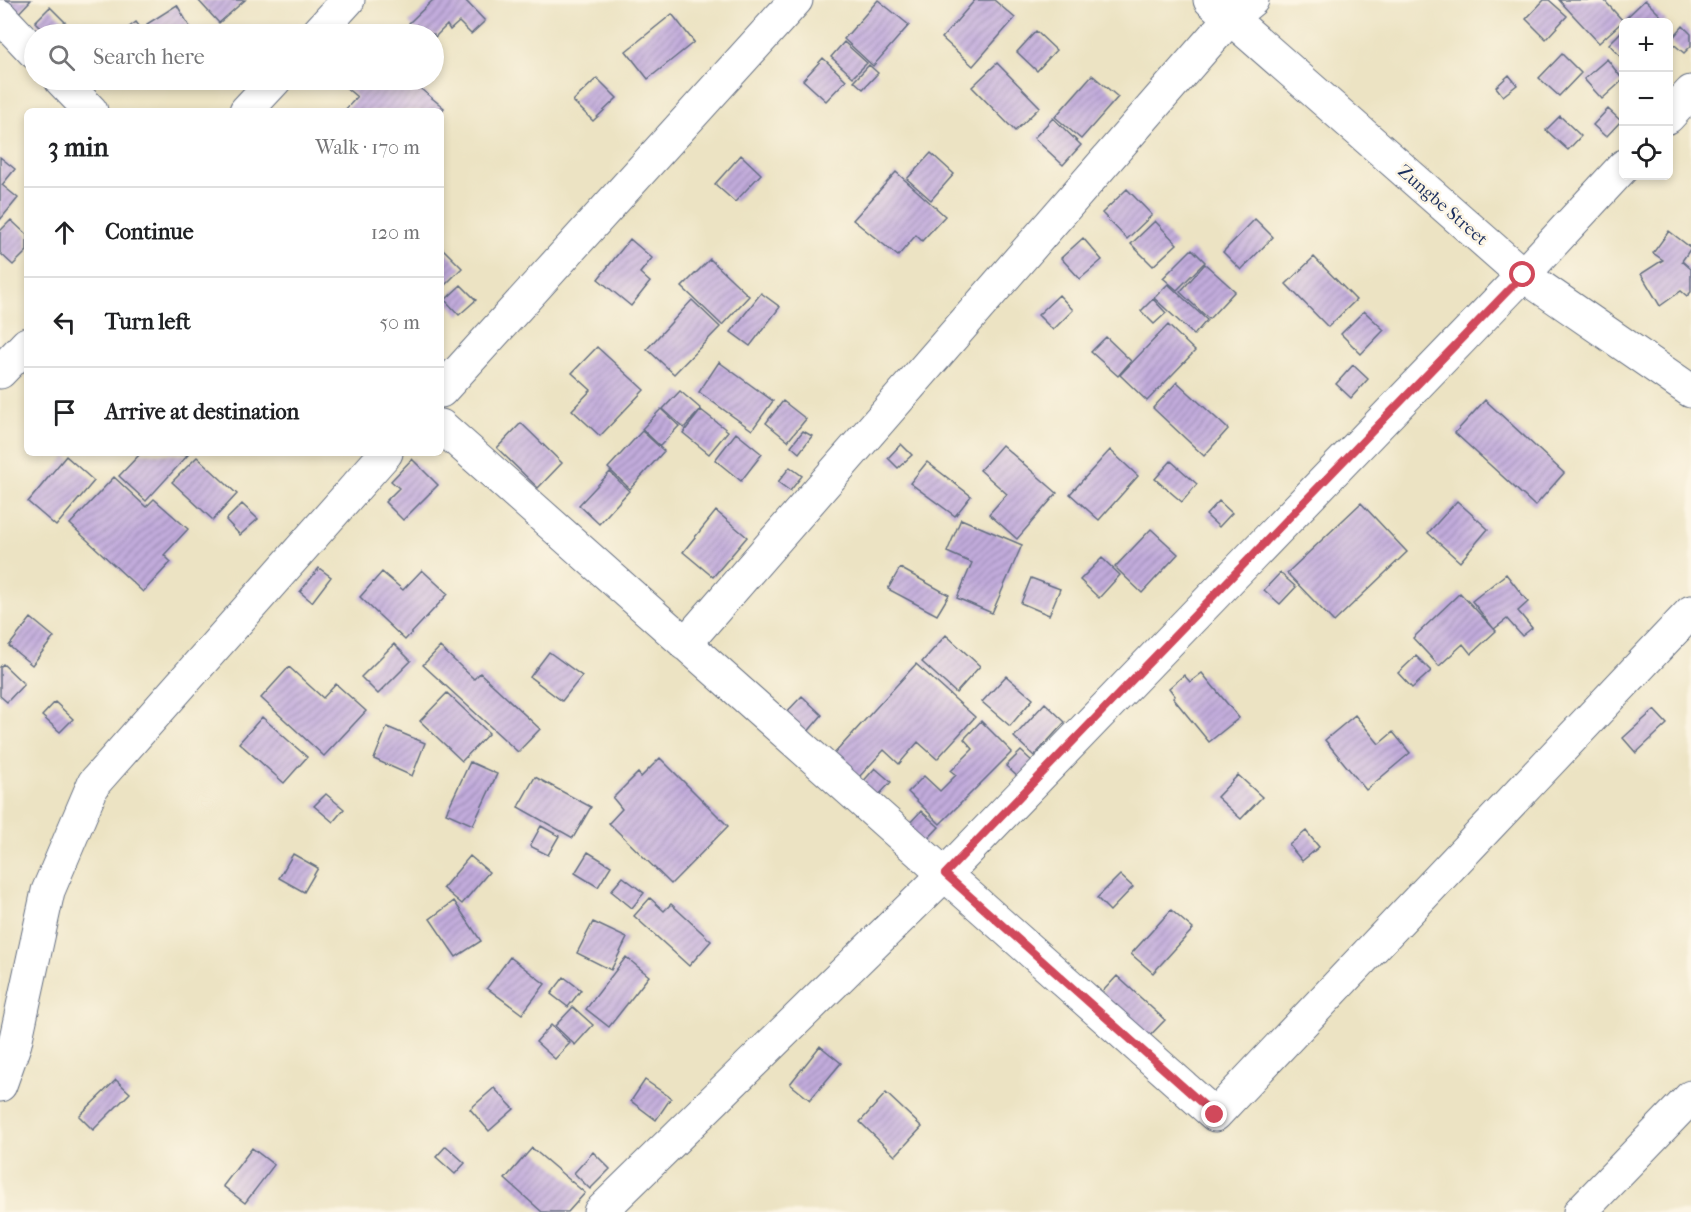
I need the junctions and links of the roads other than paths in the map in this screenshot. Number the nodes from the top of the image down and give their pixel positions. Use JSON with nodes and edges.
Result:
{"nodes":[{"id":1,"x":348,"y":0,"type":"edge"},
{"id":2,"x":796,"y":0,"type":"edge"},
{"id":3,"x":1231,"y":6,"type":"edge"},
{"id":4,"x":0,"y":16,"type":"edge"},
{"id":5,"x":326,"y":24,"type":"edge"},
{"id":6,"x":24,"y":41,"type":"edge"},
{"id":7,"x":71,"y":90,"type":"edge"},
{"id":8,"x":266,"y":90,"type":"edge"},
{"id":9,"x":1691,"y":92,"type":"edge"},
{"id":10,"x":88,"y":108,"type":"edge"},
{"id":11,"x":249,"y":108,"type":"edge"},
{"id":12,"x":1673,"y":112,"type":"edge"},
{"id":13,"x":1619,"y":170,"type":"edge"},
{"id":14,"x":1523,"y":275,"type":"junction"},
{"id":15,"x":24,"y":347,"type":"edge"},
{"id":16,"x":0,"y":372,"type":"edge"},
{"id":17,"x":444,"y":388,"type":"edge"},
{"id":18,"x":1691,"y":391,"type":"edge"},
{"id":19,"x":444,"y":429,"type":"edge"},
{"id":20,"x":383,"y":456,"type":"edge"},
{"id":21,"x":1691,"y":612,"type":"edge"},
{"id":22,"x":685,"y":644,"type":"junction"},
{"id":23,"x":945,"y":874,"type":"junction"},
{"id":24,"x":0,"y":1085,"type":"edge"},
{"id":25,"x":1691,"y":1097,"type":"edge"},
{"id":26,"x":600,"y":1212,"type":"edge"},
{"id":27,"x":1580,"y":1212,"type":"edge"}],
"edges":[{"from":1,"to":5,"type":"street"},
{"from":2,"to":17,"type":"street"},
{"from":3,"to":14,"type":"street","name":"Zungbe Street"},
{"from":3,"to":22,"type":"street"},
{"from":4,"to":6,"type":"street"},
{"from":7,"to":10,"type":"street"},
{"from":8,"to":11,"type":"street"},
{"from":9,"to":12,"type":"street"},
{"from":13,"to":14,"type":"street"},
{"from":14,"to":18,"type":"street","name":"Zungbe Street"},
{"from":14,"to":23,"type":"street"},
{"from":15,"to":16,"type":"street"},
{"from":19,"to":22,"type":"street"},
{"from":20,"to":24,"type":"street"},
{"from":21,"to":23,"type":"street"},
{"from":22,"to":23,"type":"street"},
{"from":23,"to":26,"type":"street"},
{"from":25,"to":27,"type":"street"}]}
